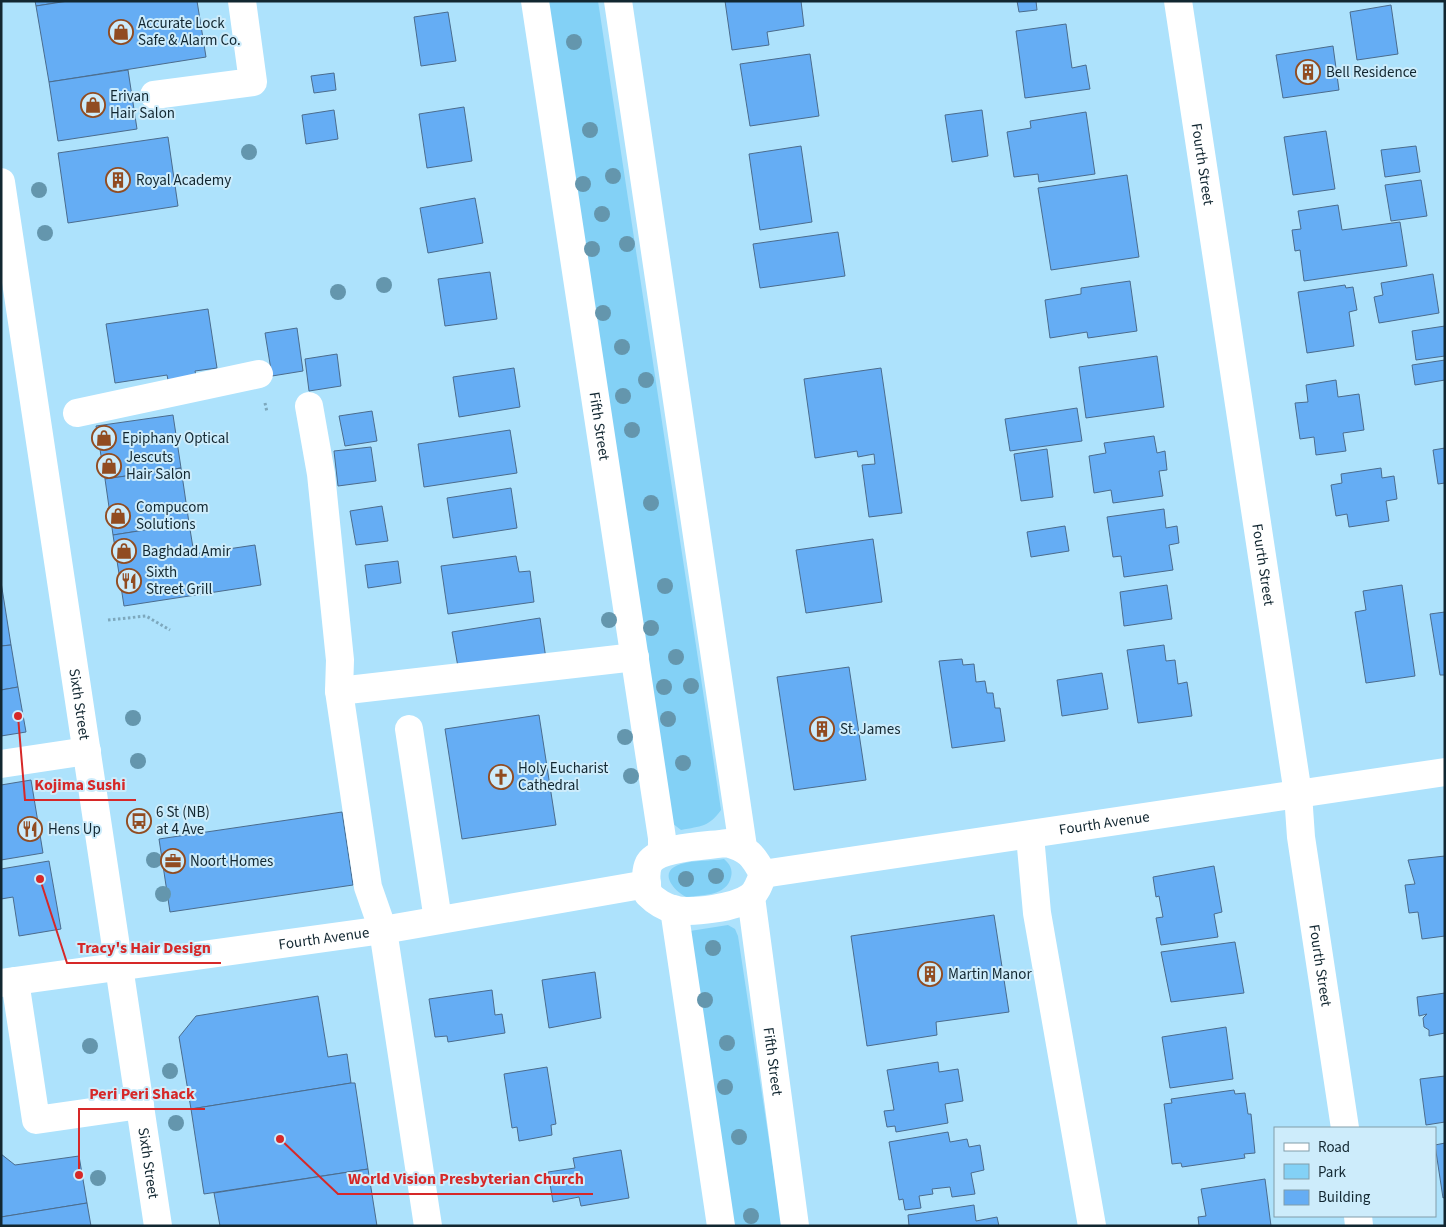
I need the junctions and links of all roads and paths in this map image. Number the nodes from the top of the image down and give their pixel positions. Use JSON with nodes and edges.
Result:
{"nodes":[{"id":1,"x":242,"y":1,"type":"edge"},
{"id":2,"x":535,"y":1,"type":"edge"},
{"id":3,"x":618,"y":1,"type":"edge"},
{"id":4,"x":1178,"y":1,"type":"edge"},
{"id":5,"x":154,"y":96,"type":"dead end"},
{"id":6,"x":1,"y":182,"type":"edge"},
{"id":7,"x":7,"y":254,"type":"edge"},
{"id":8,"x":259,"y":374,"type":"dead end"},
{"id":9,"x":309,"y":406,"type":"dead end"},
{"id":10,"x":77,"y":413,"type":"dead end"},
{"id":11,"x":108,"y":620,"type":"dead end"},
{"id":12,"x":170,"y":630,"type":"dead end"},
{"id":13,"x":635,"y":657,"type":"junction"},
{"id":14,"x":339,"y":691,"type":"junction"},
{"id":15,"x":410,"y":729,"type":"dead end"},
{"id":16,"x":87,"y":752,"type":"junction"},
{"id":17,"x":1,"y":764,"type":"edge"},
{"id":18,"x":1445,"y":772,"type":"edge"},
{"id":19,"x":1298,"y":794,"type":"junction"},
{"id":20,"x":1030,"y":836,"type":"junction"},
{"id":21,"x":742,"y":847,"type":"junction"},
{"id":22,"x":662,"y":852,"type":"junction"},
{"id":23,"x":647,"y":884,"type":"junction"},
{"id":24,"x":757,"y":885,"type":"junction"},
{"id":25,"x":674,"y":910,"type":"junction"},
{"id":26,"x":438,"y":920,"type":"junction"},
{"id":27,"x":383,"y":930,"type":"junction"},
{"id":28,"x":119,"y":966,"type":"junction"},
{"id":29,"x":8,"y":982,"type":"edge"},
{"id":30,"x":140,"y":1105,"type":"junction"},
{"id":31,"x":1344,"y":1127,"type":"edge"},
{"id":32,"x":158,"y":1226,"type":"edge"},
{"id":33,"x":428,"y":1226,"type":"edge"},
{"id":34,"x":722,"y":1226,"type":"edge"},
{"id":35,"x":796,"y":1226,"type":"edge"},
{"id":36,"x":1092,"y":1226,"type":"edge"}],
"edges":[{"from":1,"to":5,"type":"street"},
{"from":2,"to":13,"type":"street","name":"Fifth Street"},
{"from":3,"to":21,"type":"street"},
{"from":4,"to":19,"type":"street","name":"Fourth Street"},
{"from":6,"to":7,"type":"street","name":"Sixth Street"},
{"from":7,"to":16,"type":"street","name":"Sixth Street"},
{"from":8,"to":10,"type":"street"},
{"from":9,"to":14,"type":"street"},
{"from":11,"to":12,"type":"path"},
{"from":13,"to":14,"type":"street"},
{"from":13,"to":22,"type":"street","name":"Fifth Street"},
{"from":14,"to":27,"type":"street"},
{"from":15,"to":26,"type":"street"},
{"from":16,"to":17,"type":"street"},
{"from":16,"to":28,"type":"street","name":"Sixth Street"},
{"from":18,"to":19,"type":"street","name":"Fourth Avenue"},
{"from":19,"to":20,"type":"street","name":"Fourth Avenue"},
{"from":19,"to":31,"type":"street","name":"Fourth Street"},
{"from":20,"to":24,"type":"street","name":"Fourth Avenue"},
{"from":20,"to":36,"type":"street"},
{"from":21,"to":22,"type":"street"},
{"from":21,"to":24,"type":"street"},
{"from":22,"to":23,"type":"street"},
{"from":23,"to":25,"type":"street"},
{"from":23,"to":26,"type":"street","name":"Fourth Avenue"},
{"from":24,"to":25,"type":"street"},
{"from":24,"to":35,"type":"street","name":"Fifth Street"},
{"from":25,"to":34,"type":"street"},
{"from":26,"to":27,"type":"street","name":"Fourth Avenue"},
{"from":27,"to":28,"type":"street","name":"Fourth Avenue"},
{"from":27,"to":33,"type":"street"},
{"from":28,"to":29,"type":"street","name":"Fourth Avenue"},
{"from":28,"to":30,"type":"street","name":"Sixth Street"},
{"from":29,"to":30,"type":"street"},
{"from":30,"to":32,"type":"street","name":"Sixth Street"}]}
